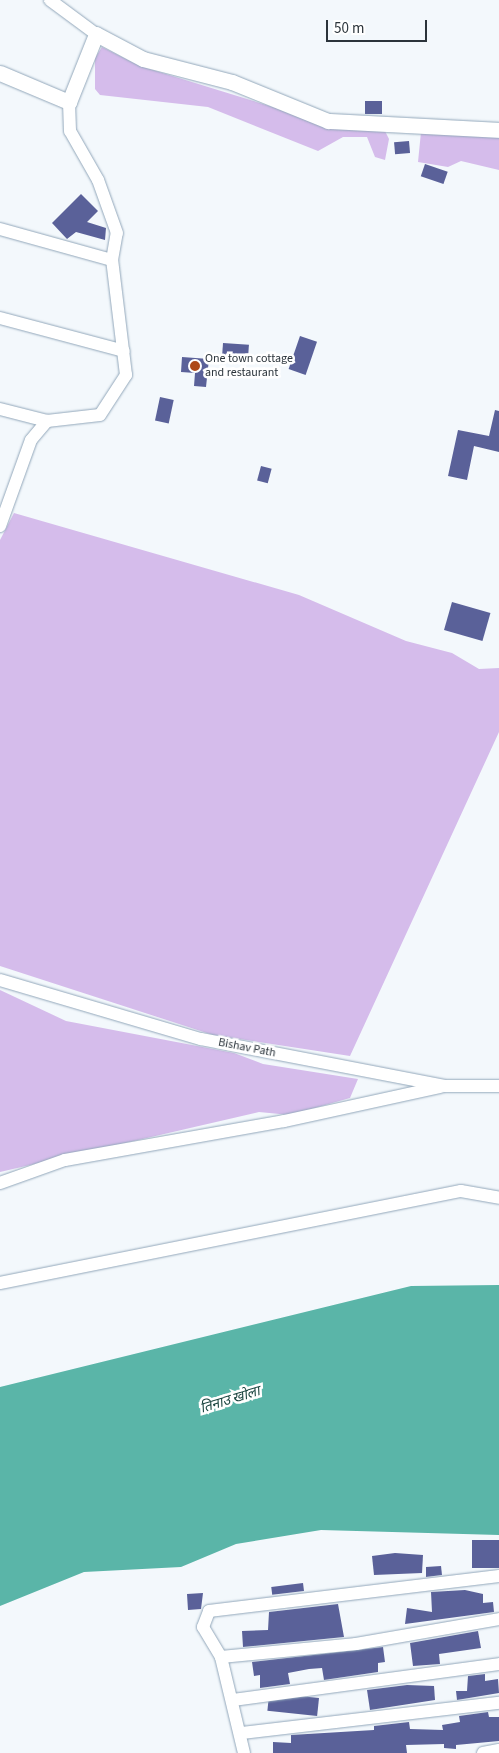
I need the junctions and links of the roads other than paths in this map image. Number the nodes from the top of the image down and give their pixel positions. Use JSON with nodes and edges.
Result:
{"nodes":[{"id":1,"x":50,"y":0,"type":"edge"},
{"id":2,"x":96,"y":34,"type":"junction"},
{"id":3,"x":0,"y":73,"type":"edge"},
{"id":4,"x":69,"y":102,"type":"junction"},
{"id":5,"x":499,"y":130,"type":"edge"},
{"id":6,"x":0,"y":229,"type":"edge"},
{"id":7,"x":112,"y":260,"type":"junction"},
{"id":8,"x":0,"y":318,"type":"edge"},
{"id":9,"x":124,"y":351,"type":"junction"},
{"id":10,"x":0,"y":409,"type":"edge"},
{"id":11,"x":47,"y":422,"type":"junction"},
{"id":12,"x":5,"y":503,"type":"edge"},
{"id":13,"x":0,"y":526,"type":"edge"},
{"id":14,"x":0,"y":980,"type":"edge"},
{"id":15,"x":445,"y":1086,"type":"junction"},
{"id":16,"x":499,"y":1086,"type":"edge"},
{"id":17,"x":0,"y":1183,"type":"edge"},
{"id":18,"x":499,"y":1198,"type":"edge"},
{"id":19,"x":0,"y":1283,"type":"edge"},
{"id":20,"x":499,"y":1576,"type":"edge"},
{"id":21,"x":499,"y":1619,"type":"edge"},
{"id":22,"x":221,"y":1657,"type":"junction"},
{"id":23,"x":499,"y":1664,"type":"edge"},
{"id":24,"x":233,"y":1700,"type":"junction"},
{"id":25,"x":499,"y":1703,"type":"edge"},
{"id":26,"x":242,"y":1733,"type":"junction"},
{"id":27,"x":499,"y":1750,"type":"edge"},
{"id":28,"x":244,"y":1753,"type":"edge"},
{"id":29,"x":483,"y":1753,"type":"edge"}],
"edges":[{"from":1,"to":2,"type":"street"},
{"from":2,"to":4,"type":"street"},
{"from":2,"to":5,"type":"street"},
{"from":3,"to":4,"type":"street"},
{"from":4,"to":7,"type":"street"},
{"from":6,"to":7,"type":"street"},
{"from":7,"to":9,"type":"street"},
{"from":8,"to":9,"type":"street"},
{"from":9,"to":11,"type":"street"},
{"from":10,"to":11,"type":"street"},
{"from":11,"to":12,"type":"street"},
{"from":12,"to":13,"type":"street"},
{"from":14,"to":15,"type":"street","name":"Bishav Path"},
{"from":15,"to":16,"type":"street","name":"Bishav Path"},
{"from":15,"to":17,"type":"street"},
{"from":18,"to":19,"type":"street"},
{"from":20,"to":22,"type":"street"},
{"from":21,"to":22,"type":"street"},
{"from":22,"to":24,"type":"street"},
{"from":23,"to":24,"type":"street"},
{"from":24,"to":26,"type":"street"},
{"from":25,"to":26,"type":"street"},
{"from":26,"to":28,"type":"street"},
{"from":27,"to":29,"type":"street"}]}
